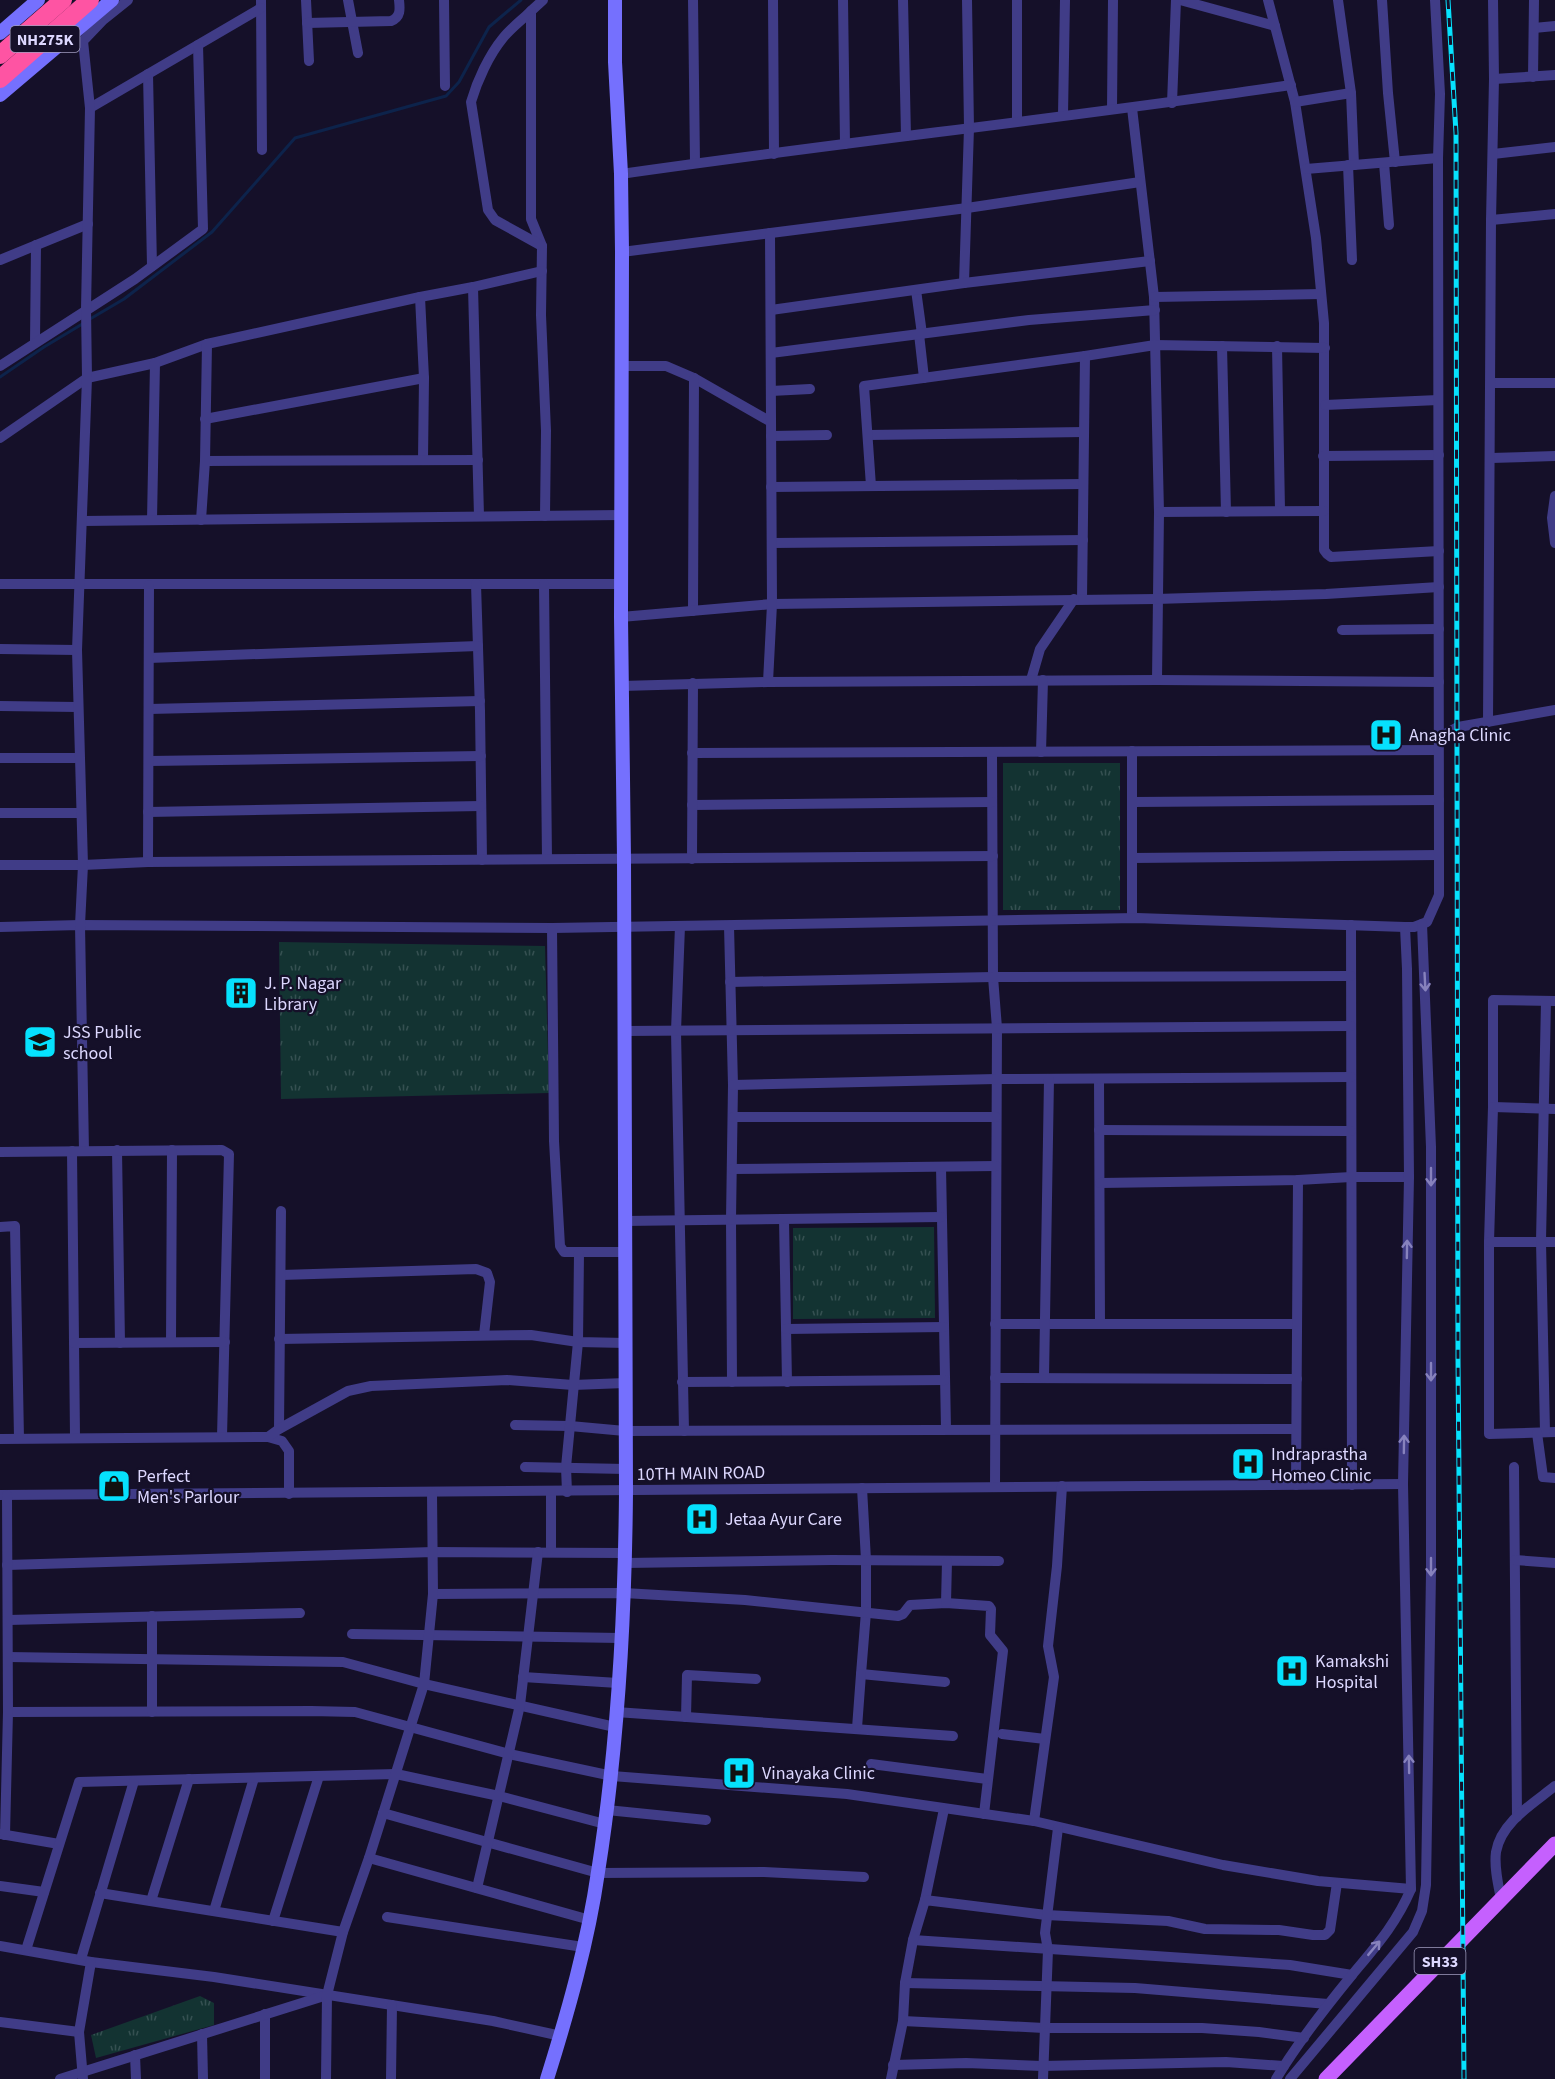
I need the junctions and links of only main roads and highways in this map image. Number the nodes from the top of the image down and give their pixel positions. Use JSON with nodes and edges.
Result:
{"nodes":[{"id":1,"x":63,"y":0,"type":"edge"},
{"id":2,"x":90,"y":0,"type":"edge"},
{"id":3,"x":0,"y":55,"type":"edge"},
{"id":4,"x":0,"y":79,"type":"edge"},
{"id":5,"x":1555,"y":1844,"type":"edge"},
{"id":6,"x":1326,"y":2079,"type":"edge"}],
"edges":[{"from":1,"to":3,"type":"highway","number":"NH275K"},
{"from":2,"to":4,"type":"highway","number":"NH275K"},
{"from":5,"to":6,"type":"main road","number":"SH33"}]}
